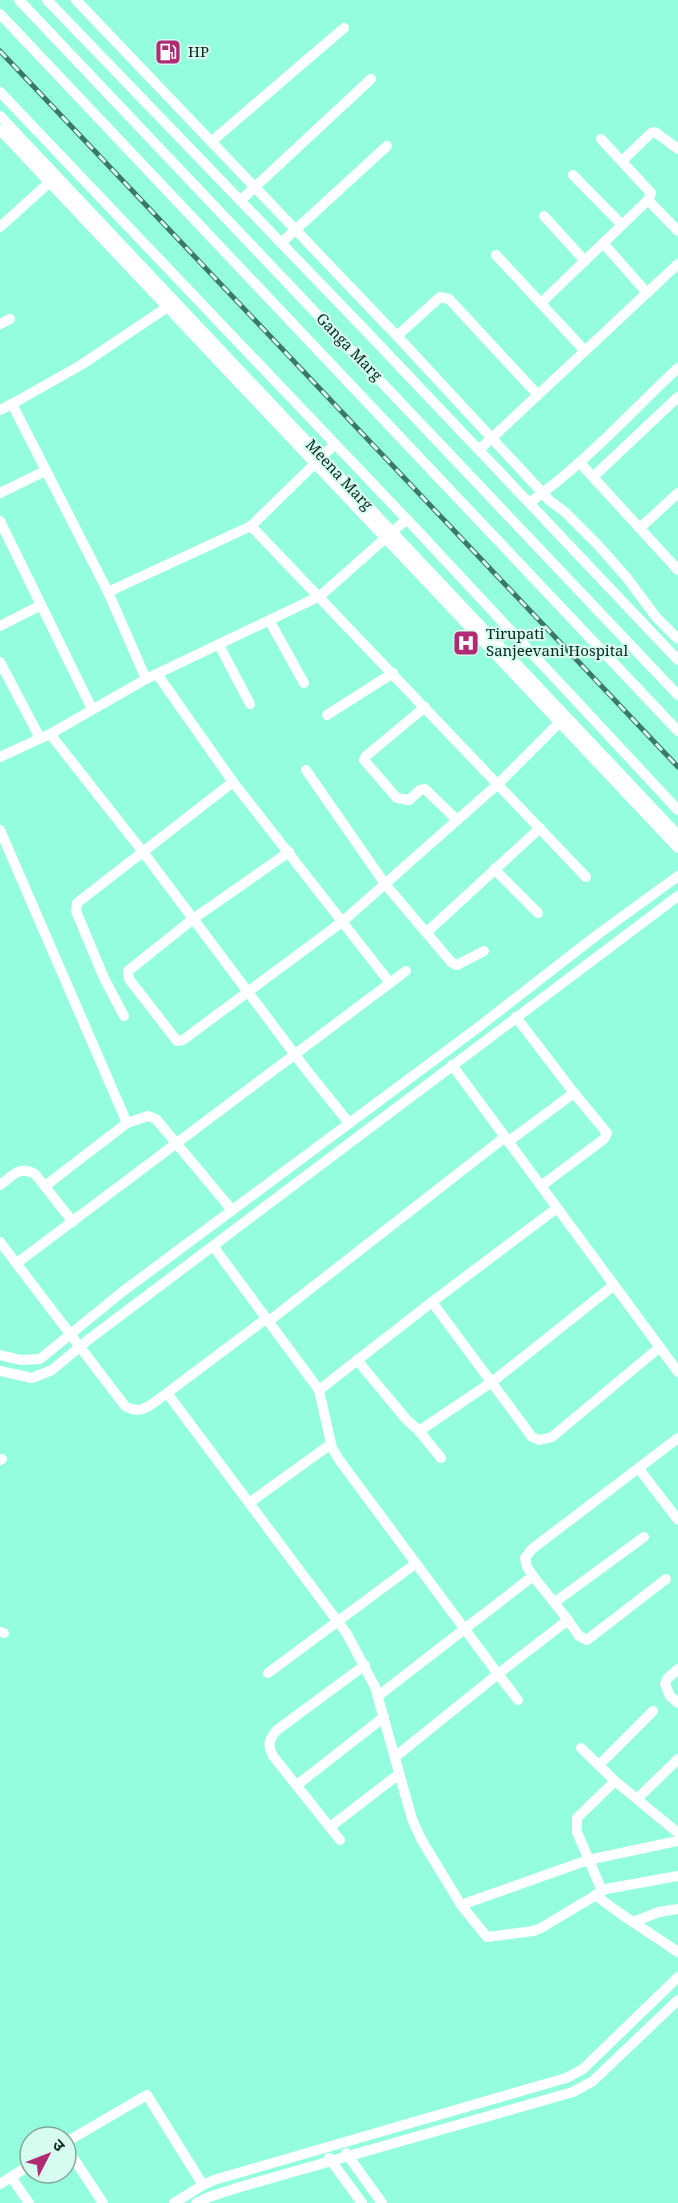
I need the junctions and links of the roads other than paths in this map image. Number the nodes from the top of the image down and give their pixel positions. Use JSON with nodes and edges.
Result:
{"nodes":[{"id":1,"x":19,"y":0,"type":"edge"},
{"id":2,"x":47,"y":0,"type":"edge"},
{"id":3,"x":76,"y":0,"type":"edge"},
{"id":4,"x":0,"y":14,"type":"edge"},
{"id":5,"x":344,"y":28,"type":"dead end"},
{"id":6,"x":371,"y":79,"type":"dead end"},
{"id":7,"x":0,"y":92,"type":"edge"},
{"id":8,"x":0,"y":116,"type":"edge"},
{"id":9,"x":194,"y":123,"type":"junction"},
{"id":10,"x":0,"y":130,"type":"edge"},
{"id":11,"x":179,"y":137,"type":"junction"},
{"id":12,"x":601,"y":139,"type":"dead end"},
{"id":13,"x":211,"y":142,"type":"junction"},
{"id":14,"x":387,"y":147,"type":"dead end"},
{"id":15,"x":678,"y":149,"type":"edge"},
{"id":16,"x":622,"y":161,"type":"junction"},
{"id":17,"x":573,"y":175,"type":"dead end"},
{"id":18,"x":52,"y":179,"type":"junction"},
{"id":19,"x":255,"y":188,"type":"junction"},
{"id":20,"x":241,"y":200,"type":"junction"},
{"id":21,"x":648,"y":200,"type":"junction"},
{"id":22,"x":544,"y":216,"type":"dead end"},
{"id":23,"x":622,"y":225,"type":"junction"},
{"id":24,"x":0,"y":227,"type":"edge"},
{"id":25,"x":296,"y":230,"type":"junction"},
{"id":26,"x":678,"y":231,"type":"edge"},
{"id":27,"x":282,"y":243,"type":"junction"},
{"id":28,"x":603,"y":243,"type":"junction"},
{"id":29,"x":496,"y":255,"type":"dead end"},
{"id":30,"x":585,"y":261,"type":"junction"},
{"id":31,"x":678,"y":264,"type":"edge"},
{"id":32,"x":647,"y":293,"type":"junction"},
{"id":33,"x":541,"y":303,"type":"junction"},
{"id":34,"x":171,"y":304,"type":"junction"},
{"id":35,"x":397,"y":336,"type":"junction"},
{"id":36,"x":585,"y":351,"type":"junction"},
{"id":37,"x":678,"y":368,"type":"edge"},
{"id":38,"x":538,"y":395,"type":"junction"},
{"id":39,"x":678,"y":397,"type":"edge"},
{"id":40,"x":12,"y":404,"type":"junction"},
{"id":41,"x":0,"y":410,"type":"edge"},
{"id":42,"x":491,"y":439,"type":"junction"},
{"id":43,"x":335,"y":444,"type":"junction"},
{"id":44,"x":479,"y":450,"type":"junction"},
{"id":45,"x":319,"y":461,"type":"junction"},
{"id":46,"x":580,"y":463,"type":"junction"},
{"id":47,"x":45,"y":471,"type":"junction"},
{"id":48,"x":593,"y":477,"type":"junction"},
{"id":49,"x":543,"y":492,"type":"junction"},
{"id":50,"x":0,"y":493,"type":"edge"},
{"id":51,"x":678,"y":493,"type":"edge"},
{"id":52,"x":529,"y":502,"type":"junction"},
{"id":53,"x":407,"y":519,"type":"junction"},
{"id":54,"x":0,"y":521,"type":"edge"},
{"id":55,"x":251,"y":526,"type":"junction"},
{"id":56,"x":640,"y":528,"type":"junction"},
{"id":57,"x":389,"y":535,"type":"junction"},
{"id":58,"x":678,"y":570,"type":"edge"},
{"id":59,"x":108,"y":592,"type":"junction"},
{"id":60,"x":320,"y":596,"type":"junction"},
{"id":61,"x":41,"y":605,"type":"junction"},
{"id":62,"x":269,"y":620,"type":"junction"},
{"id":63,"x":0,"y":626,"type":"edge"},
{"id":64,"x":678,"y":639,"type":"edge"},
{"id":65,"x":219,"y":645,"type":"junction"},
{"id":66,"x":678,"y":660,"type":"edge"},
{"id":67,"x":0,"y":662,"type":"edge"},
{"id":68,"x":157,"y":674,"type":"junction"},
{"id":69,"x":393,"y":674,"type":"junction"},
{"id":70,"x":146,"y":679,"type":"junction"},
{"id":71,"x":304,"y":683,"type":"dead end"},
{"id":72,"x":11,"y":685,"type":"junction"},
{"id":73,"x":0,"y":690,"type":"edge"},
{"id":74,"x":678,"y":695,"type":"edge"},
{"id":75,"x":250,"y":704,"type":"dead end"},
{"id":76,"x":579,"y":704,"type":"junction"},
{"id":77,"x":425,"y":707,"type":"junction"},
{"id":78,"x":92,"y":709,"type":"junction"},
{"id":79,"x":327,"y":715,"type":"dead end"},
{"id":80,"x":563,"y":719,"type":"junction"},
{"id":81,"x":678,"y":731,"type":"edge"},
{"id":82,"x":45,"y":736,"type":"junction"},
{"id":83,"x":0,"y":757,"type":"edge"},
{"id":84,"x":306,"y":770,"type":"dead end"},
{"id":85,"x":233,"y":782,"type":"junction"},
{"id":86,"x":498,"y":784,"type":"junction"},
{"id":87,"x":678,"y":810,"type":"edge"},
{"id":88,"x":457,"y":820,"type":"junction"},
{"id":89,"x":540,"y":828,"type":"junction"},
{"id":90,"x":0,"y":830,"type":"edge"},
{"id":91,"x":678,"y":835,"type":"edge"},
{"id":92,"x":678,"y":849,"type":"edge"},
{"id":93,"x":143,"y":852,"type":"junction"},
{"id":94,"x":289,"y":852,"type":"junction"},
{"id":95,"x":494,"y":869,"type":"junction"},
{"id":96,"x":678,"y":876,"type":"edge"},
{"id":97,"x":586,"y":877,"type":"dead end"},
{"id":98,"x":385,"y":884,"type":"junction"},
{"id":99,"x":678,"y":896,"type":"edge"},
{"id":100,"x":538,"y":913,"type":"dead end"},
{"id":101,"x":193,"y":919,"type":"junction"},
{"id":102,"x":342,"y":922,"type":"junction"},
{"id":103,"x":427,"y":932,"type":"junction"},
{"id":104,"x":484,"y":951,"type":"dead end"},
{"id":105,"x":406,"y":971,"type":"dead end"},
{"id":106,"x":390,"y":983,"type":"junction"},
{"id":107,"x":248,"y":992,"type":"junction"},
{"id":108,"x":124,"y":1016,"type":"dead end"},
{"id":109,"x":516,"y":1017,"type":"junction"},
{"id":110,"x":296,"y":1055,"type":"junction"},
{"id":111,"x":452,"y":1065,"type":"junction"},
{"id":112,"x":574,"y":1093,"type":"junction"},
{"id":113,"x":127,"y":1123,"type":"junction"},
{"id":114,"x":349,"y":1123,"type":"junction"},
{"id":115,"x":507,"y":1139,"type":"junction"},
{"id":116,"x":178,"y":1143,"type":"junction"},
{"id":117,"x":0,"y":1185,"type":"edge"},
{"id":118,"x":45,"y":1186,"type":"junction"},
{"id":119,"x":541,"y":1186,"type":"junction"},
{"id":120,"x":557,"y":1208,"type":"junction"},
{"id":121,"x":232,"y":1210,"type":"junction"},
{"id":122,"x":73,"y":1221,"type":"junction"},
{"id":123,"x":0,"y":1242,"type":"edge"},
{"id":124,"x":213,"y":1246,"type":"junction"},
{"id":125,"x":17,"y":1263,"type":"junction"},
{"id":126,"x":614,"y":1285,"type":"junction"},
{"id":127,"x":432,"y":1302,"type":"junction"},
{"id":128,"x":268,"y":1320,"type":"junction"},
{"id":129,"x":71,"y":1334,"type":"junction"},
{"id":130,"x":80,"y":1346,"type":"junction"},
{"id":131,"x":660,"y":1347,"type":"junction"},
{"id":132,"x":0,"y":1355,"type":"edge"},
{"id":133,"x":357,"y":1360,"type":"junction"},
{"id":134,"x":0,"y":1371,"type":"edge"},
{"id":135,"x":678,"y":1372,"type":"edge"},
{"id":136,"x":492,"y":1382,"type":"junction"},
{"id":137,"x":319,"y":1390,"type":"junction"},
{"id":138,"x":167,"y":1393,"type":"junction"},
{"id":139,"x":419,"y":1431,"type":"junction"},
{"id":140,"x":678,"y":1438,"type":"edge"},
{"id":141,"x":331,"y":1444,"type":"junction"},
{"id":142,"x":441,"y":1458,"type":"dead end"},
{"id":143,"x":639,"y":1469,"type":"junction"},
{"id":144,"x":249,"y":1503,"type":"junction"},
{"id":145,"x":678,"y":1520,"type":"edge"},
{"id":146,"x":644,"y":1537,"type":"dead end"},
{"id":147,"x":415,"y":1564,"type":"junction"},
{"id":148,"x":533,"y":1576,"type":"junction"},
{"id":149,"x":666,"y":1579,"type":"dead end"},
{"id":150,"x":555,"y":1602,"type":"junction"},
{"id":151,"x":568,"y":1620,"type":"junction"},
{"id":152,"x":338,"y":1622,"type":"junction"},
{"id":153,"x":464,"y":1628,"type":"junction"},
{"id":154,"x":364,"y":1665,"type":"junction"},
{"id":155,"x":678,"y":1669,"type":"edge"},
{"id":156,"x":268,"y":1673,"type":"dead end"},
{"id":157,"x":498,"y":1674,"type":"junction"},
{"id":158,"x":378,"y":1696,"type":"junction"},
{"id":159,"x":518,"y":1700,"type":"dead end"},
{"id":160,"x":678,"y":1703,"type":"edge"},
{"id":161,"x":653,"y":1711,"type":"dead end"},
{"id":162,"x":384,"y":1717,"type":"junction"},
{"id":163,"x":581,"y":1748,"type":"dead end"},
{"id":164,"x":395,"y":1757,"type":"junction"},
{"id":165,"x":678,"y":1759,"type":"edge"},
{"id":166,"x":599,"y":1765,"type":"junction"},
{"id":167,"x":399,"y":1774,"type":"junction"},
{"id":168,"x":615,"y":1780,"type":"junction"},
{"id":169,"x":297,"y":1785,"type":"junction"},
{"id":170,"x":637,"y":1799,"type":"junction"},
{"id":171,"x":330,"y":1827,"type":"junction"},
{"id":172,"x":678,"y":1833,"type":"edge"},
{"id":173,"x":340,"y":1840,"type":"dead end"},
{"id":174,"x":678,"y":1841,"type":"edge"},
{"id":175,"x":588,"y":1860,"type":"junction"},
{"id":176,"x":678,"y":1876,"type":"edge"},
{"id":177,"x":598,"y":1893,"type":"junction"},
{"id":178,"x":461,"y":1905,"type":"junction"},
{"id":179,"x":678,"y":1909,"type":"edge"},
{"id":180,"x":633,"y":1922,"type":"junction"},
{"id":181,"x":678,"y":1952,"type":"edge"},
{"id":182,"x":678,"y":1977,"type":"edge"},
{"id":183,"x":678,"y":2000,"type":"edge"},
{"id":184,"x":78,"y":2138,"type":"edge"},
{"id":185,"x":339,"y":2143,"type":"junction"},
{"id":186,"x":321,"y":2148,"type":"junction"},
{"id":187,"x":349,"y":2156,"type":"junction"},
{"id":188,"x":331,"y":2162,"type":"junction"},
{"id":189,"x":78,"y":2164,"type":"edge"},
{"id":190,"x":18,"y":2173,"type":"edge"},
{"id":191,"x":11,"y":2177,"type":"junction"},
{"id":192,"x":0,"y":2184,"type":"edge"},
{"id":193,"x":203,"y":2185,"type":"junction"},
{"id":194,"x":211,"y":2200,"type":"edge"},
{"id":195,"x":29,"y":2203,"type":"edge"},
{"id":196,"x":103,"y":2203,"type":"edge"},
{"id":197,"x":174,"y":2203,"type":"edge"},
{"id":198,"x":196,"y":2203,"type":"edge"},
{"id":199,"x":362,"y":2203,"type":"edge"},
{"id":200,"x":382,"y":2203,"type":"edge"}],
"edges":[{"from":1,"to":74,"type":"street","name":"Ganga Marg"},
{"from":2,"to":11,"type":"street","name":"Ganga Marg"},
{"from":3,"to":9,"type":"street"},
{"from":4,"to":81,"type":"street"},
{"from":5,"to":13,"type":"street"},
{"from":6,"to":19,"type":"street"},
{"from":7,"to":43,"type":"street","name":"Meena Marg"},
{"from":8,"to":18,"type":"street"},
{"from":9,"to":11,"type":"street"},
{"from":9,"to":13,"type":"street"},
{"from":10,"to":18,"type":"street"},
{"from":11,"to":20,"type":"street","name":"Ganga Marg"},
{"from":12,"to":16,"type":"street"},
{"from":13,"to":19,"type":"street"},
{"from":14,"to":25,"type":"street"},
{"from":15,"to":16,"type":"street"},
{"from":16,"to":21,"type":"street"},
{"from":17,"to":23,"type":"street"},
{"from":18,"to":24,"type":"street"},
{"from":18,"to":34,"type":"street"},
{"from":19,"to":20,"type":"street"},
{"from":19,"to":25,"type":"street"},
{"from":20,"to":27,"type":"street","name":"Ganga Marg"},
{"from":21,"to":23,"type":"street"},
{"from":21,"to":26,"type":"street"},
{"from":22,"to":30,"type":"street"},
{"from":23,"to":28,"type":"street"},
{"from":25,"to":27,"type":"street"},
{"from":25,"to":35,"type":"street"},
{"from":27,"to":44,"type":"street","name":"Ganga Marg"},
{"from":28,"to":30,"type":"street"},
{"from":28,"to":32,"type":"street"},
{"from":29,"to":33,"type":"street"},
{"from":30,"to":33,"type":"street"},
{"from":31,"to":32,"type":"street"},
{"from":32,"to":36,"type":"street"},
{"from":33,"to":36,"type":"street"},
{"from":34,"to":40,"type":"street"},
{"from":34,"to":45,"type":"street"},
{"from":35,"to":38,"type":"street"},
{"from":35,"to":42,"type":"street"},
{"from":36,"to":38,"type":"street"},
{"from":37,"to":46,"type":"street"},
{"from":38,"to":42,"type":"street"},
{"from":39,"to":48,"type":"street"},
{"from":40,"to":41,"type":"street"},
{"from":40,"to":47,"type":"street"},
{"from":42,"to":44,"type":"street"},
{"from":42,"to":49,"type":"street"},
{"from":43,"to":45,"type":"street"},
{"from":43,"to":53,"type":"street","name":"Meena Marg"},
{"from":44,"to":52,"type":"street","name":"Ganga Marg"},
{"from":45,"to":55,"type":"street"},
{"from":45,"to":57,"type":"street"},
{"from":46,"to":48,"type":"street"},
{"from":46,"to":49,"type":"street"},
{"from":47,"to":50,"type":"street"},
{"from":47,"to":59,"type":"street"},
{"from":48,"to":56,"type":"street"},
{"from":49,"to":52,"type":"street"},
{"from":49,"to":64,"type":"street"},
{"from":51,"to":56,"type":"street"},
{"from":52,"to":66,"type":"street","name":"Ganga Marg"},
{"from":53,"to":57,"type":"street"},
{"from":53,"to":76,"type":"street","name":"Meena Marg"},
{"from":54,"to":61,"type":"street"},
{"from":55,"to":59,"type":"street"},
{"from":55,"to":60,"type":"street"},
{"from":56,"to":58,"type":"street"},
{"from":57,"to":60,"type":"street"},
{"from":57,"to":80,"type":"street"},
{"from":59,"to":70,"type":"street"},
{"from":60,"to":62,"type":"street"},
{"from":60,"to":69,"type":"street"},
{"from":61,"to":63,"type":"street"},
{"from":61,"to":78,"type":"street"},
{"from":62,"to":65,"type":"street"},
{"from":62,"to":71,"type":"street"},
{"from":65,"to":68,"type":"street"},
{"from":65,"to":75,"type":"street"},
{"from":67,"to":72,"type":"street"},
{"from":68,"to":70,"type":"street"},
{"from":68,"to":85,"type":"street"},
{"from":69,"to":77,"type":"street"},
{"from":69,"to":79,"type":"street"},
{"from":70,"to":78,"type":"street"},
{"from":72,"to":73,"type":"street"},
{"from":72,"to":82,"type":"street"},
{"from":76,"to":80,"type":"street"},
{"from":76,"to":87,"type":"street","name":"Meena Marg"},
{"from":77,"to":86,"type":"street"},
{"from":77,"to":88,"type":"street"},
{"from":78,"to":82,"type":"street"},
{"from":80,"to":86,"type":"street"},
{"from":80,"to":91,"type":"street"},
{"from":80,"to":92,"type":"street"},
{"from":82,"to":83,"type":"street"},
{"from":82,"to":93,"type":"street"},
{"from":84,"to":98,"type":"street"},
{"from":85,"to":93,"type":"street"},
{"from":85,"to":94,"type":"street"},
{"from":86,"to":88,"type":"street"},
{"from":86,"to":89,"type":"street"},
{"from":88,"to":98,"type":"street"},
{"from":89,"to":95,"type":"street"},
{"from":89,"to":97,"type":"street"},
{"from":90,"to":113,"type":"street"},
{"from":93,"to":101,"type":"street"},
{"from":93,"to":108,"type":"street"},
{"from":94,"to":101,"type":"street"},
{"from":94,"to":102,"type":"street"},
{"from":95,"to":100,"type":"street"},
{"from":95,"to":103,"type":"street"},
{"from":96,"to":114,"type":"street"},
{"from":98,"to":102,"type":"street"},
{"from":98,"to":103,"type":"street"},
{"from":99,"to":109,"type":"street"},
{"from":101,"to":107,"type":"street"},
{"from":101,"to":107,"type":"street"},
{"from":102,"to":106,"type":"street"},
{"from":102,"to":107,"type":"street"},
{"from":103,"to":104,"type":"street"},
{"from":105,"to":106,"type":"street"},
{"from":106,"to":110,"type":"street"},
{"from":107,"to":110,"type":"street"},
{"from":109,"to":111,"type":"street"},
{"from":109,"to":112,"type":"street"},
{"from":110,"to":114,"type":"street"},
{"from":110,"to":116,"type":"street"},
{"from":111,"to":115,"type":"street"},
{"from":111,"to":124,"type":"street"},
{"from":112,"to":115,"type":"street"},
{"from":112,"to":119,"type":"street"},
{"from":113,"to":116,"type":"street"},
{"from":113,"to":118,"type":"street"},
{"from":114,"to":121,"type":"street"},
{"from":115,"to":119,"type":"street"},
{"from":115,"to":128,"type":"street"},
{"from":116,"to":121,"type":"street"},
{"from":116,"to":122,"type":"street"},
{"from":117,"to":118,"type":"street"},
{"from":118,"to":122,"type":"street"},
{"from":119,"to":120,"type":"street"},
{"from":120,"to":126,"type":"street"},
{"from":120,"to":127,"type":"street"},
{"from":121,"to":129,"type":"street"},
{"from":122,"to":125,"type":"street"},
{"from":123,"to":125,"type":"street"},
{"from":124,"to":128,"type":"street"},
{"from":124,"to":130,"type":"street"},
{"from":125,"to":129,"type":"street"},
{"from":126,"to":131,"type":"street"},
{"from":126,"to":136,"type":"street"},
{"from":127,"to":133,"type":"street"},
{"from":127,"to":136,"type":"street"},
{"from":128,"to":137,"type":"street"},
{"from":128,"to":138,"type":"street"},
{"from":129,"to":130,"type":"street"},
{"from":129,"to":132,"type":"street"},
{"from":130,"to":134,"type":"street"},
{"from":130,"to":138,"type":"street"},
{"from":131,"to":135,"type":"street"},
{"from":131,"to":136,"type":"street"},
{"from":133,"to":137,"type":"street"},
{"from":133,"to":139,"type":"street"},
{"from":136,"to":139,"type":"street"},
{"from":137,"to":141,"type":"street"},
{"from":138,"to":144,"type":"street"},
{"from":139,"to":142,"type":"street"},
{"from":140,"to":143,"type":"street"},
{"from":141,"to":144,"type":"street"},
{"from":141,"to":147,"type":"street"},
{"from":143,"to":145,"type":"street"},
{"from":143,"to":148,"type":"street"},
{"from":144,"to":152,"type":"street"},
{"from":146,"to":150,"type":"street"},
{"from":147,"to":152,"type":"street"},
{"from":147,"to":153,"type":"street"},
{"from":148,"to":150,"type":"street"},
{"from":148,"to":153,"type":"street"},
{"from":149,"to":151,"type":"street"},
{"from":150,"to":151,"type":"street"},
{"from":151,"to":157,"type":"street"},
{"from":152,"to":154,"type":"street"},
{"from":152,"to":156,"type":"street"},
{"from":153,"to":157,"type":"street"},
{"from":153,"to":158,"type":"street"},
{"from":154,"to":158,"type":"street"},
{"from":154,"to":169,"type":"street"},
{"from":155,"to":160,"type":"street"},
{"from":157,"to":159,"type":"street"},
{"from":157,"to":164,"type":"street"},
{"from":158,"to":162,"type":"street"},
{"from":161,"to":166,"type":"street"},
{"from":162,"to":164,"type":"street"},
{"from":162,"to":169,"type":"street"},
{"from":163,"to":166,"type":"street"},
{"from":164,"to":167,"type":"street"},
{"from":165,"to":170,"type":"street"},
{"from":166,"to":168,"type":"street"},
{"from":167,"to":171,"type":"street"},
{"from":167,"to":178,"type":"street"},
{"from":168,"to":170,"type":"street"},
{"from":168,"to":175,"type":"street"},
{"from":169,"to":171,"type":"street"},
{"from":170,"to":172,"type":"street"},
{"from":171,"to":173,"type":"street"},
{"from":174,"to":175,"type":"street"},
{"from":175,"to":177,"type":"street"},
{"from":175,"to":178,"type":"street"},
{"from":176,"to":177,"type":"street"},
{"from":177,"to":178,"type":"street"},
{"from":177,"to":180,"type":"street"},
{"from":179,"to":180,"type":"street"},
{"from":180,"to":181,"type":"street"},
{"from":182,"to":185,"type":"street"},
{"from":183,"to":187,"type":"street"},
{"from":184,"to":193,"type":"street"},
{"from":185,"to":186,"type":"street"},
{"from":185,"to":187,"type":"street"},
{"from":186,"to":188,"type":"street"},
{"from":186,"to":193,"type":"street"},
{"from":187,"to":188,"type":"street"},
{"from":187,"to":200,"type":"street"},
{"from":188,"to":194,"type":"street"},
{"from":188,"to":199,"type":"street"},
{"from":189,"to":196,"type":"street"},
{"from":190,"to":191,"type":"street"},
{"from":191,"to":192,"type":"street"},
{"from":191,"to":195,"type":"street"},
{"from":193,"to":197,"type":"street"},
{"from":194,"to":198,"type":"street"}]}
